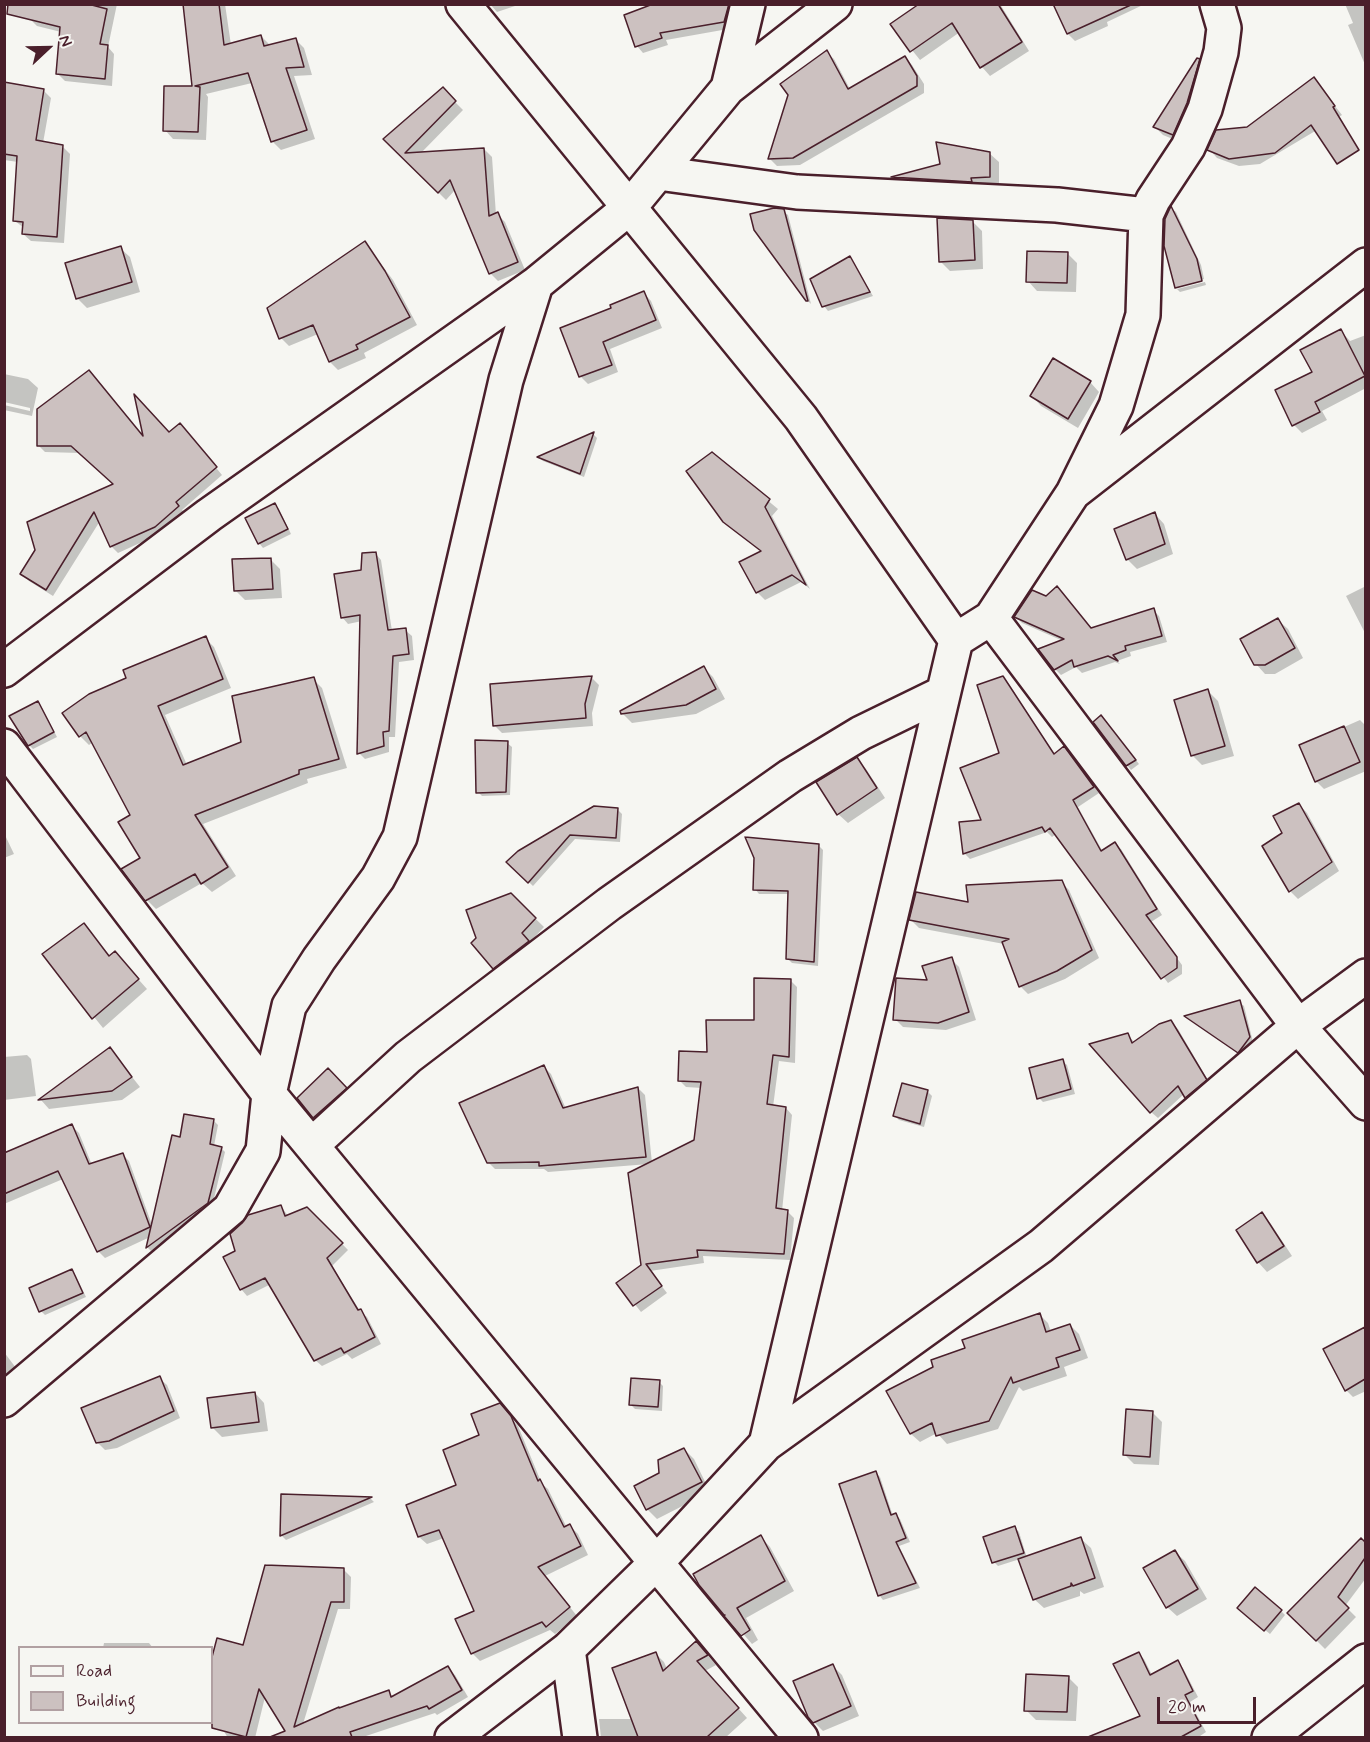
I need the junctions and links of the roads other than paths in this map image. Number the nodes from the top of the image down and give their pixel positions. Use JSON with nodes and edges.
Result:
{"nodes":[{"id":1,"x":463,"y":4,"type":"edge"},
{"id":2,"x":748,"y":4,"type":"edge"},
{"id":3,"x":835,"y":4,"type":"edge"},
{"id":4,"x":1217,"y":4,"type":"edge"},
{"id":5,"x":728,"y":88,"type":"junction"},
{"id":6,"x":657,"y":174,"type":"junction"},
{"id":7,"x":629,"y":208,"type":"junction"},
{"id":8,"x":1146,"y":215,"type":"junction"},
{"id":9,"x":1365,"y":265,"type":"edge"},
{"id":10,"x":536,"y":284,"type":"junction"},
{"id":11,"x":1073,"y":493,"type":"junction"},
{"id":12,"x":991,"y":618,"type":"junction"},
{"id":13,"x":956,"y":640,"type":"junction"},
{"id":14,"x":4,"y":670,"type":"edge"},
{"id":15,"x":943,"y":693,"type":"junction"},
{"id":16,"x":4,"y":746,"type":"edge"},
{"id":17,"x":1365,"y":976,"type":"edge"},
{"id":18,"x":1298,"y":1026,"type":"junction"},
{"id":19,"x":269,"y":1094,"type":"junction"},
{"id":20,"x":1365,"y":1103,"type":"edge"},
{"id":21,"x":312,"y":1145,"type":"junction"},
{"id":22,"x":4,"y":1400,"type":"edge"},
{"id":23,"x":766,"y":1444,"type":"junction"},
{"id":24,"x":656,"y":1564,"type":"junction"},
{"id":25,"x":568,"y":1649,"type":"junction"},
{"id":26,"x":1365,"y":1661,"type":"edge"},
{"id":27,"x":452,"y":1737,"type":"edge"},
{"id":28,"x":580,"y":1737,"type":"edge"},
{"id":29,"x":801,"y":1737,"type":"edge"},
{"id":30,"x":1269,"y":1737,"type":"edge"}],
"edges":[{"from":1,"to":7,"type":"street"},
{"from":2,"to":5,"type":"street"},
{"from":3,"to":5,"type":"street"},
{"from":4,"to":8,"type":"street"},
{"from":5,"to":6,"type":"street"},
{"from":6,"to":7,"type":"street"},
{"from":6,"to":8,"type":"street"},
{"from":7,"to":10,"type":"street"},
{"from":7,"to":13,"type":"street"},
{"from":8,"to":11,"type":"street"},
{"from":9,"to":11,"type":"street"},
{"from":10,"to":14,"type":"street"},
{"from":10,"to":19,"type":"street"},
{"from":11,"to":12,"type":"street"},
{"from":12,"to":13,"type":"street"},
{"from":12,"to":18,"type":"street"},
{"from":13,"to":15,"type":"street"},
{"from":15,"to":21,"type":"street"},
{"from":15,"to":23,"type":"street"},
{"from":16,"to":19,"type":"street"},
{"from":17,"to":18,"type":"street"},
{"from":18,"to":20,"type":"street"},
{"from":18,"to":23,"type":"street"},
{"from":19,"to":21,"type":"street"},
{"from":19,"to":22,"type":"street"},
{"from":21,"to":24,"type":"street"},
{"from":23,"to":24,"type":"street"},
{"from":24,"to":25,"type":"street"},
{"from":24,"to":29,"type":"street"},
{"from":25,"to":27,"type":"street"},
{"from":25,"to":28,"type":"street"},
{"from":26,"to":30,"type":"street"}]}
